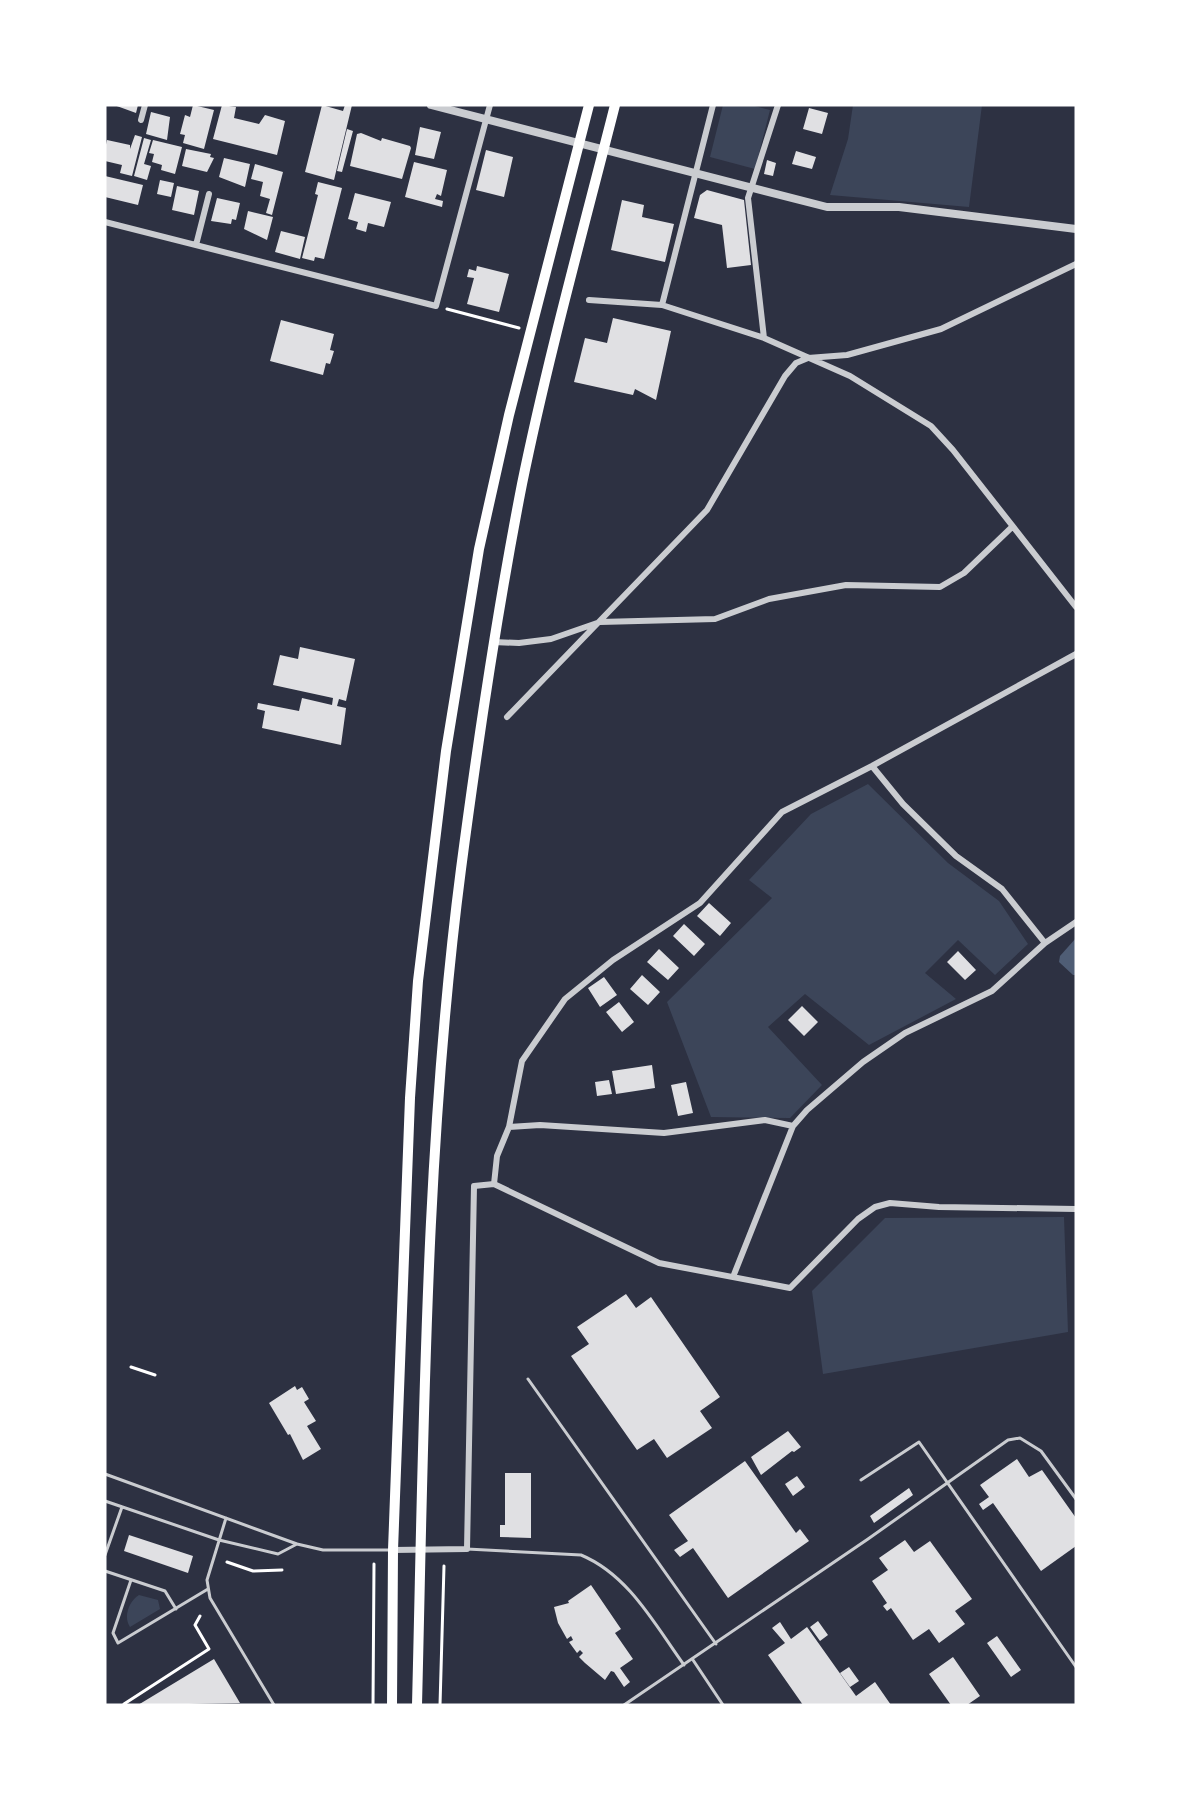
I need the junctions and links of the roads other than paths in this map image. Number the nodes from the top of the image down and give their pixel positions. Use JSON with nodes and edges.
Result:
{"nodes":[{"id":1,"x":145,"y":105,"type":"edge"},
{"id":2,"x":431,"y":105,"type":"edge"},
{"id":3,"x":490,"y":105,"type":"edge"},
{"id":4,"x":589,"y":105,"type":"edge"},
{"id":5,"x":615,"y":105,"type":"edge"},
{"id":6,"x":713,"y":105,"type":"edge"},
{"id":7,"x":778,"y":105,"type":"edge"},
{"id":8,"x":487,"y":119,"type":"junction"},
{"id":9,"x":141,"y":120,"type":"dead end"},
{"id":10,"x":579,"y":144,"type":"junction"},
{"id":11,"x":603,"y":150,"type":"junction"},
{"id":12,"x":695,"y":173,"type":"junction"},
{"id":13,"x":752,"y":188,"type":"junction"},
{"id":14,"x":209,"y":194,"type":"dead end"},
{"id":15,"x":105,"y":222,"type":"edge"},
{"id":16,"x":1076,"y":230,"type":"edge"},
{"id":17,"x":196,"y":245,"type":"junction"},
{"id":18,"x":1076,"y":264,"type":"edge"},
{"id":19,"x":589,"y":300,"type":"dead end"},
{"id":20,"x":662,"y":304,"type":"junction"},
{"id":21,"x":764,"y":338,"type":"junction"},
{"id":22,"x":808,"y":358,"type":"junction"},
{"id":23,"x":1012,"y":527,"type":"junction"},
{"id":24,"x":1076,"y":607,"type":"edge"},
{"id":25,"x":600,"y":622,"type":"junction"},
{"id":26,"x":493,"y":642,"type":"junction"},
{"id":27,"x":1076,"y":654,"type":"edge"},
{"id":28,"x":507,"y":717,"type":"dead end"},
{"id":29,"x":872,"y":766,"type":"junction"},
{"id":30,"x":1076,"y":922,"type":"edge"},
{"id":31,"x":1045,"y":943,"type":"junction"},
{"id":32,"x":793,"y":1126,"type":"junction"},
{"id":33,"x":509,"y":1127,"type":"junction"},
{"id":34,"x":494,"y":1184,"type":"junction"},
{"id":35,"x":1076,"y":1209,"type":"edge"},
{"id":36,"x":733,"y":1277,"type":"junction"},
{"id":37,"x":528,"y":1379,"type":"dead end"},
{"id":38,"x":105,"y":1474,"type":"edge"},
{"id":39,"x":861,"y":1480,"type":"dead end"},
{"id":40,"x":948,"y":1483,"type":"junction"},
{"id":41,"x":1076,"y":1499,"type":"edge"},
{"id":42,"x":105,"y":1501,"type":"edge"},
{"id":43,"x":122,"y":1507,"type":"junction"},
{"id":44,"x":227,"y":1517,"type":"junction"},
{"id":45,"x":219,"y":1540,"type":"junction"},
{"id":46,"x":297,"y":1544,"type":"junction"},
{"id":47,"x":421,"y":1549,"type":"junction"},
{"id":48,"x":467,"y":1549,"type":"junction"},
{"id":49,"x":393,"y":1550,"type":"junction"},
{"id":50,"x":105,"y":1555,"type":"edge"},
{"id":51,"x":105,"y":1571,"type":"edge"},
{"id":52,"x":131,"y":1580,"type":"junction"},
{"id":53,"x":208,"y":1589,"type":"junction"},
{"id":54,"x":176,"y":1609,"type":"junction"},
{"id":55,"x":716,"y":1644,"type":"junction"},
{"id":56,"x":693,"y":1660,"type":"junction"},
{"id":57,"x":684,"y":1665,"type":"junction"},
{"id":58,"x":1076,"y":1667,"type":"edge"},
{"id":59,"x":274,"y":1705,"type":"edge"},
{"id":60,"x":392,"y":1705,"type":"edge"},
{"id":61,"x":417,"y":1705,"type":"edge"},
{"id":62,"x":624,"y":1705,"type":"edge"},
{"id":63,"x":723,"y":1705,"type":"edge"}],
"edges":[{"from":1,"to":9,"type":"street"},
{"from":2,"to":8,"type":"street"},
{"from":3,"to":8,"type":"street"},
{"from":4,"to":10,"type":"main road"},
{"from":5,"to":11,"type":"main road"},
{"from":6,"to":12,"type":"street"},
{"from":7,"to":13,"type":"street"},
{"from":8,"to":10,"type":"street"},
{"from":8,"to":17,"type":"street"},
{"from":10,"to":11,"type":"street"},
{"from":10,"to":49,"type":"main road"},
{"from":11,"to":12,"type":"street"},
{"from":11,"to":26,"type":"main road"},
{"from":12,"to":13,"type":"street"},
{"from":12,"to":20,"type":"street"},
{"from":13,"to":16,"type":"street"},
{"from":13,"to":21,"type":"street"},
{"from":14,"to":17,"type":"street"},
{"from":15,"to":17,"type":"street"},
{"from":18,"to":22,"type":"street"},
{"from":19,"to":20,"type":"street"},
{"from":20,"to":21,"type":"street"},
{"from":21,"to":22,"type":"street"},
{"from":22,"to":23,"type":"street"},
{"from":22,"to":25,"type":"street"},
{"from":23,"to":24,"type":"street"},
{"from":23,"to":25,"type":"street"},
{"from":25,"to":26,"type":"street"},
{"from":25,"to":28,"type":"street"},
{"from":26,"to":47,"type":"main road"},
{"from":27,"to":29,"type":"street"},
{"from":29,"to":31,"type":"street"},
{"from":29,"to":33,"type":"street"},
{"from":30,"to":31,"type":"street"},
{"from":31,"to":32,"type":"street"},
{"from":32,"to":33,"type":"street"},
{"from":32,"to":36,"type":"street"},
{"from":33,"to":34,"type":"street"},
{"from":34,"to":36,"type":"street"},
{"from":34,"to":48,"type":"street"},
{"from":35,"to":36,"type":"street"},
{"from":37,"to":55,"type":"lane"},
{"from":38,"to":44,"type":"lane"},
{"from":39,"to":40,"type":"lane"},
{"from":40,"to":41,"type":"lane"},
{"from":40,"to":55,"type":"lane"},
{"from":40,"to":58,"type":"lane"},
{"from":42,"to":43,"type":"lane"},
{"from":43,"to":45,"type":"lane"},
{"from":43,"to":50,"type":"lane"},
{"from":44,"to":45,"type":"lane"},
{"from":44,"to":46,"type":"lane"},
{"from":45,"to":46,"type":"lane"},
{"from":45,"to":53,"type":"lane"},
{"from":46,"to":49,"type":"lane"},
{"from":47,"to":48,"type":"street"},
{"from":47,"to":49,"type":"street"},
{"from":47,"to":61,"type":"main road"},
{"from":48,"to":57,"type":"lane"},
{"from":49,"to":60,"type":"main road"},
{"from":51,"to":52,"type":"lane"},
{"from":52,"to":54,"type":"lane"},
{"from":52,"to":54,"type":"lane"},
{"from":53,"to":54,"type":"lane"},
{"from":53,"to":59,"type":"lane"},
{"from":55,"to":56,"type":"lane"},
{"from":56,"to":57,"type":"lane"},
{"from":56,"to":63,"type":"lane"},
{"from":57,"to":62,"type":"lane"}]}
